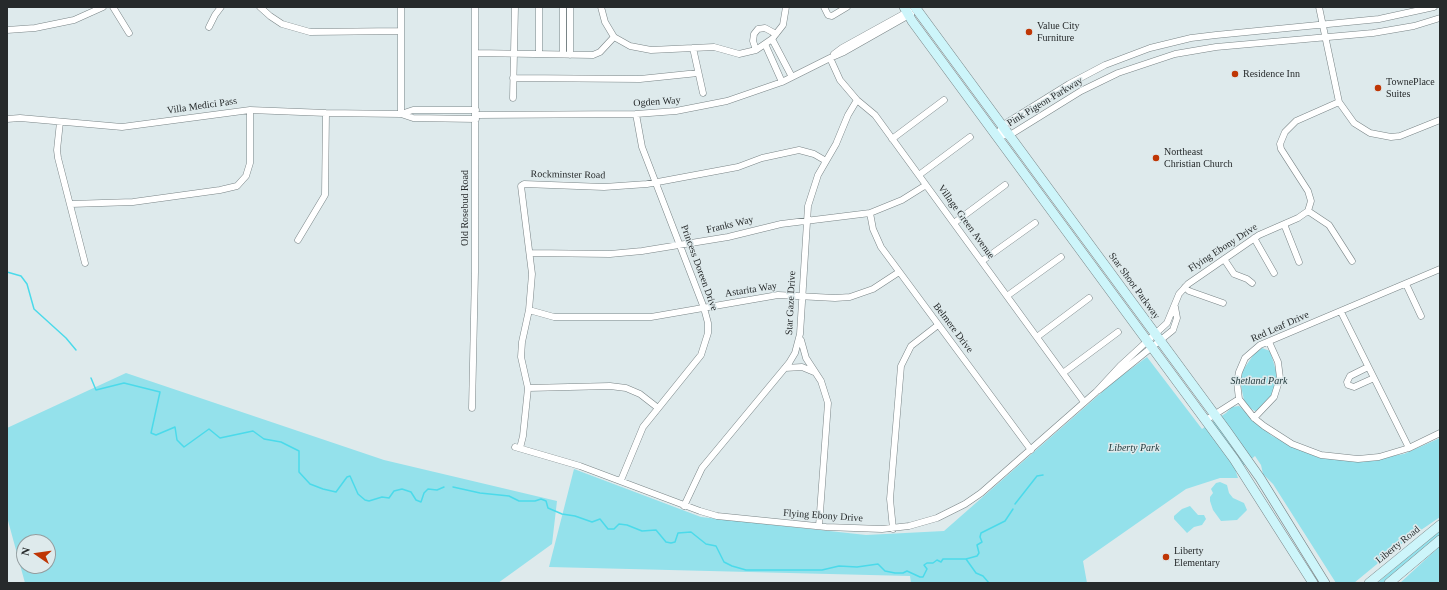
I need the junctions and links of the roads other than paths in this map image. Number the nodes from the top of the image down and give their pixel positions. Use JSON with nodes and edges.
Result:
{"nodes":[{"id":1,"x":102,"y":7,"type":"edge"},
{"id":2,"x":113,"y":7,"type":"edge"},
{"id":3,"x":221,"y":7,"type":"edge"},
{"id":4,"x":260,"y":7,"type":"edge"},
{"id":5,"x":401,"y":7,"type":"edge"},
{"id":6,"x":475,"y":7,"type":"edge"},
{"id":7,"x":515,"y":7,"type":"edge"},
{"id":8,"x":539,"y":7,"type":"edge"},
{"id":9,"x":563,"y":7,"type":"edge"},
{"id":10,"x":570,"y":7,"type":"edge"},
{"id":11,"x":601,"y":7,"type":"edge"},
{"id":12,"x":786,"y":7,"type":"edge"},
{"id":13,"x":824,"y":7,"type":"edge"},
{"id":14,"x":846,"y":7,"type":"edge"},
{"id":15,"x":1319,"y":7,"type":"edge"},
{"id":16,"x":1434,"y":7,"type":"edge"},
{"id":17,"x":917,"y":8,"type":"edge"},
{"id":18,"x":906,"y":12,"type":"edge"},
{"id":19,"x":1440,"y":18,"type":"edge"},
{"id":20,"x":1324,"y":26,"type":"junction"},
{"id":21,"x":209,"y":27,"type":"dead end"},
{"id":22,"x":7,"y":30,"type":"edge"},
{"id":23,"x":401,"y":31,"type":"junction"},
{"id":24,"x":130,"y":33,"type":"dead end"},
{"id":25,"x":614,"y":37,"type":"junction"},
{"id":26,"x":774,"y":37,"type":"junction"},
{"id":27,"x":1326,"y":37,"type":"junction"},
{"id":28,"x":765,"y":44,"type":"junction"},
{"id":29,"x":693,"y":48,"type":"junction"},
{"id":30,"x":756,"y":50,"type":"junction"},
{"id":31,"x":475,"y":53,"type":"junction"},
{"id":32,"x":539,"y":54,"type":"junction"},
{"id":33,"x":563,"y":54,"type":"junction"},
{"id":34,"x":514,"y":55,"type":"junction"},
{"id":35,"x":570,"y":55,"type":"junction"},
{"id":36,"x":830,"y":58,"type":"junction"},
{"id":37,"x":698,"y":73,"type":"junction"},
{"id":38,"x":792,"y":77,"type":"junction"},
{"id":39,"x":513,"y":78,"type":"junction"},
{"id":40,"x":782,"y":82,"type":"junction"},
{"id":41,"x":703,"y":93,"type":"dead end"},
{"id":42,"x":513,"y":98,"type":"dead end"},
{"id":43,"x":857,"y":100,"type":"junction"},
{"id":44,"x":944,"y":100,"type":"dead end"},
{"id":45,"x":1339,"y":102,"type":"junction"},
{"id":46,"x":250,"y":110,"type":"junction"},
{"id":47,"x":326,"y":114,"type":"junction"},
{"id":48,"x":401,"y":114,"type":"junction"},
{"id":49,"x":636,"y":114,"type":"junction"},
{"id":50,"x":476,"y":115,"type":"junction"},
{"id":51,"x":7,"y":119,"type":"edge"},
{"id":52,"x":1440,"y":120,"type":"edge"},
{"id":53,"x":60,"y":122,"type":"junction"},
{"id":54,"x":1003,"y":125,"type":"junction"},
{"id":55,"x":1010,"y":135,"type":"junction"},
{"id":56,"x":997,"y":136,"type":"junction"},
{"id":57,"x":970,"y":137,"type":"dead end"},
{"id":58,"x":892,"y":139,"type":"junction"},
{"id":59,"x":826,"y":161,"type":"junction"},
{"id":60,"x":919,"y":176,"type":"junction"},
{"id":61,"x":656,"y":182,"type":"junction"},
{"id":62,"x":926,"y":185,"type":"junction"},
{"id":63,"x":1005,"y":185,"type":"dead end"},
{"id":64,"x":71,"y":204,"type":"junction"},
{"id":65,"x":1308,"y":212,"type":"junction"},
{"id":66,"x":870,"y":213,"type":"junction"},
{"id":67,"x":806,"y":221,"type":"junction"},
{"id":68,"x":954,"y":223,"type":"junction"},
{"id":69,"x":1035,"y":223,"type":"dead end"},
{"id":70,"x":1284,"y":224,"type":"junction"},
{"id":71,"x":1254,"y":238,"type":"junction"},
{"id":72,"x":298,"y":240,"type":"dead end"},
{"id":73,"x":680,"y":245,"type":"junction"},
{"id":74,"x":531,"y":253,"type":"junction"},
{"id":75,"x":1061,"y":257,"type":"dead end"},
{"id":76,"x":1224,"y":259,"type":"junction"},
{"id":77,"x":982,"y":261,"type":"junction"},
{"id":78,"x":1299,"y":262,"type":"dead end"},
{"id":79,"x":1352,"y":262,"type":"dead end"},
{"id":80,"x":85,"y":263,"type":"dead end"},
{"id":81,"x":1440,"y":269,"type":"edge"},
{"id":82,"x":899,"y":272,"type":"junction"},
{"id":83,"x":1274,"y":273,"type":"dead end"},
{"id":84,"x":1252,"y":283,"type":"dead end"},
{"id":85,"x":1406,"y":284,"type":"junction"},
{"id":86,"x":1185,"y":287,"type":"junction"},
{"id":87,"x":802,"y":296,"type":"junction"},
{"id":88,"x":1008,"y":296,"type":"junction"},
{"id":89,"x":1089,"y":298,"type":"dead end"},
{"id":90,"x":1223,"y":303,"type":"dead end"},
{"id":91,"x":704,"y":308,"type":"junction"},
{"id":92,"x":529,"y":310,"type":"junction"},
{"id":93,"x":1341,"y":312,"type":"junction"},
{"id":94,"x":1421,"y":316,"type":"dead end"},
{"id":95,"x":938,"y":325,"type":"junction"},
{"id":96,"x":1118,"y":332,"type":"dead end"},
{"id":97,"x":800,"y":337,"type":"junction"},
{"id":98,"x":1037,"y":337,"type":"junction"},
{"id":99,"x":1158,"y":338,"type":"junction"},
{"id":100,"x":1269,"y":342,"type":"junction"},
{"id":101,"x":1149,"y":344,"type":"junction"},
{"id":102,"x":1368,"y":367,"type":"junction"},
{"id":103,"x":784,"y":368,"type":"junction"},
{"id":104,"x":814,"y":372,"type":"junction"},
{"id":105,"x":1063,"y":373,"type":"junction"},
{"id":106,"x":1374,"y":378,"type":"junction"},
{"id":107,"x":528,"y":388,"type":"junction"},
{"id":108,"x":1239,"y":399,"type":"junction"},
{"id":109,"x":1084,"y":402,"type":"junction"},
{"id":110,"x":472,"y":408,"type":"dead end"},
{"id":111,"x":658,"y":408,"type":"junction"},
{"id":112,"x":1214,"y":414,"type":"junction"},
{"id":113,"x":1254,"y":418,"type":"junction"},
{"id":114,"x":1206,"y":420,"type":"junction"},
{"id":115,"x":1440,"y":434,"type":"edge"},
{"id":116,"x":517,"y":448,"type":"joint"},
{"id":117,"x":1409,"y":448,"type":"junction"},
{"id":118,"x":1031,"y":450,"type":"junction"},
{"id":119,"x":621,"y":480,"type":"junction"},
{"id":120,"x":684,"y":506,"type":"junction"},
{"id":121,"x":1440,"y":525,"type":"edge"},
{"id":122,"x":819,"y":526,"type":"junction"},
{"id":123,"x":893,"y":528,"type":"junction"},
{"id":124,"x":1440,"y":540,"type":"edge"},
{"id":125,"x":1313,"y":583,"type":"edge"},
{"id":126,"x":1326,"y":583,"type":"edge"},
{"id":127,"x":1369,"y":583,"type":"edge"},
{"id":128,"x":1389,"y":583,"type":"edge"}],
"edges":[{"from":1,"to":22,"type":"street"},
{"from":2,"to":24,"type":"street"},
{"from":3,"to":21,"type":"street"},
{"from":4,"to":23,"type":"street"},
{"from":5,"to":23,"type":"street"},
{"from":6,"to":31,"type":"street","name":"Old Rosebud Road"},
{"from":7,"to":34,"type":"street"},
{"from":8,"to":32,"type":"street"},
{"from":9,"to":33,"type":"street"},
{"from":10,"to":35,"type":"street"},
{"from":11,"to":25,"type":"street"},
{"from":12,"to":26,"type":"street"},
{"from":13,"to":14,"type":"street"},
{"from":15,"to":20,"type":"street"},
{"from":16,"to":20,"type":"street","name":"Pink Pigeon Parkway"},
{"from":17,"to":18,"type":"street","name":"Ogden Way"},
{"from":17,"to":54,"type":"street","name":"Star Shoot Parkway"},
{"from":18,"to":36,"type":"street","name":"Ogden Way"},
{"from":18,"to":56,"type":"street"},
{"from":19,"to":27,"type":"street","name":"Pink Pigeon Parkway"},
{"from":20,"to":27,"type":"street"},
{"from":20,"to":54,"type":"street","name":"Pink Pigeon Parkway"},
{"from":23,"to":48,"type":"street"},
{"from":25,"to":29,"type":"street"},
{"from":25,"to":35,"type":"street"},
{"from":26,"to":28,"type":"street"},
{"from":26,"to":30,"type":"street"},
{"from":26,"to":38,"type":"street"},
{"from":27,"to":45,"type":"street"},
{"from":27,"to":55,"type":"street","name":"Pink Pigeon Parkway"},
{"from":28,"to":30,"type":"street"},
{"from":28,"to":40,"type":"street"},
{"from":29,"to":30,"type":"street"},
{"from":29,"to":37,"type":"street"},
{"from":31,"to":34,"type":"street"},
{"from":31,"to":50,"type":"street","name":"Old Rosebud Road"},
{"from":32,"to":33,"type":"street"},
{"from":32,"to":34,"type":"street"},
{"from":33,"to":35,"type":"street"},
{"from":34,"to":39,"type":"street"},
{"from":36,"to":38,"type":"street","name":"Ogden Way"},
{"from":36,"to":43,"type":"street","name":"Village Green Avenue"},
{"from":37,"to":39,"type":"street"},
{"from":37,"to":41,"type":"street"},
{"from":38,"to":40,"type":"street","name":"Ogden Way"},
{"from":39,"to":42,"type":"street"},
{"from":40,"to":49,"type":"street","name":"Ogden Way"},
{"from":43,"to":58,"type":"street","name":"Village Green Avenue"},
{"from":43,"to":59,"type":"street","name":"Star Gaze Drive"},
{"from":44,"to":58,"type":"street"},
{"from":45,"to":52,"type":"street"},
{"from":45,"to":65,"type":"street"},
{"from":46,"to":47,"type":"street","name":"Villa Medici Pass"},
{"from":46,"to":53,"type":"street","name":"Villa Medici Pass"},
{"from":46,"to":64,"type":"street"},
{"from":47,"to":48,"type":"street","name":"Villa Medici Pass"},
{"from":47,"to":72,"type":"street"},
{"from":48,"to":50,"type":"street","name":"Villa Medici Pass"},
{"from":49,"to":50,"type":"street","name":"Ogden Way"},
{"from":49,"to":61,"type":"street","name":"Princess Doreen Drive"},
{"from":50,"to":110,"type":"street","name":"Old Rosebud Road"},
{"from":51,"to":53,"type":"street","name":"Villa Medici Pass"},
{"from":53,"to":64,"type":"street"},
{"from":54,"to":55,"type":"street","name":"Star Shoot Parkway"},
{"from":54,"to":56,"type":"street","name":"Pink Pigeon Parkway"},
{"from":55,"to":56,"type":"street","name":"Pink Pigeon Parkway"},
{"from":55,"to":99,"type":"street","name":"Star Shoot Parkway"},
{"from":56,"to":101,"type":"street"},
{"from":57,"to":60,"type":"street"},
{"from":58,"to":60,"type":"street","name":"Village Green Avenue"},
{"from":59,"to":61,"type":"street","name":"Rockminster Road"},
{"from":59,"to":67,"type":"street","name":"Star Gaze Drive"},
{"from":60,"to":62,"type":"street","name":"Village Green Avenue"},
{"from":61,"to":73,"type":"street","name":"Princess Doreen Drive"},
{"from":61,"to":74,"type":"street","name":"Rockminster Road"},
{"from":62,"to":66,"type":"street","name":"Franks Way"},
{"from":62,"to":68,"type":"street","name":"Village Green Avenue"},
{"from":63,"to":68,"type":"street"},
{"from":64,"to":80,"type":"street"},
{"from":65,"to":70,"type":"street","name":"Flying Ebony Drive"},
{"from":65,"to":79,"type":"street"},
{"from":66,"to":67,"type":"street","name":"Franks Way"},
{"from":66,"to":82,"type":"street","name":"Belmere Drive"},
{"from":67,"to":73,"type":"street","name":"Franks Way"},
{"from":67,"to":87,"type":"street","name":"Star Gaze Drive"},
{"from":68,"to":77,"type":"street","name":"Village Green Avenue"},
{"from":69,"to":77,"type":"street"},
{"from":70,"to":71,"type":"street","name":"Flying Ebony Drive"},
{"from":70,"to":78,"type":"street"},
{"from":71,"to":76,"type":"street","name":"Flying Ebony Drive"},
{"from":71,"to":83,"type":"street"},
{"from":73,"to":74,"type":"street","name":"Franks Way"},
{"from":73,"to":91,"type":"street","name":"Princess Doreen Drive"},
{"from":74,"to":92,"type":"street","name":"Rockminster Road"},
{"from":75,"to":88,"type":"street"},
{"from":76,"to":84,"type":"street"},
{"from":76,"to":86,"type":"street","name":"Flying Ebony Drive"},
{"from":77,"to":88,"type":"street","name":"Village Green Avenue"},
{"from":81,"to":85,"type":"street","name":"Red Leaf Drive"},
{"from":82,"to":87,"type":"street","name":"Astarita Way"},
{"from":82,"to":95,"type":"street","name":"Belmere Drive"},
{"from":85,"to":93,"type":"street","name":"Red Leaf Drive"},
{"from":85,"to":94,"type":"street"},
{"from":86,"to":90,"type":"street"},
{"from":86,"to":99,"type":"street","name":"Flying Ebony Drive"},
{"from":87,"to":91,"type":"street","name":"Astarita Way"},
{"from":87,"to":97,"type":"street","name":"Star Gaze Drive"},
{"from":88,"to":98,"type":"street","name":"Village Green Avenue"},
{"from":89,"to":98,"type":"street"},
{"from":91,"to":92,"type":"street","name":"Astarita Way"},
{"from":91,"to":111,"type":"street","name":"Princess Doreen Drive"},
{"from":92,"to":107,"type":"street","name":"Rockminster Road"},
{"from":93,"to":100,"type":"street","name":"Red Leaf Drive"},
{"from":93,"to":102,"type":"street"},
{"from":95,"to":118,"type":"street","name":"Belmere Drive"},
{"from":95,"to":123,"type":"street"},
{"from":96,"to":105,"type":"street"},
{"from":97,"to":103,"type":"street","name":"Star Gaze Drive"},
{"from":97,"to":104,"type":"street"},
{"from":98,"to":105,"type":"street","name":"Village Green Avenue"},
{"from":99,"to":101,"type":"street","name":"Flying Ebony Drive"},
{"from":99,"to":112,"type":"street","name":"Star Shoot Parkway"},
{"from":100,"to":108,"type":"street","name":"Red Leaf Drive"},
{"from":100,"to":113,"type":"street"},
{"from":101,"to":109,"type":"street","name":"Flying Ebony Drive"},
{"from":101,"to":114,"type":"street"},
{"from":102,"to":106,"type":"street"},
{"from":102,"to":106,"type":"street"},
{"from":103,"to":104,"type":"street"},
{"from":103,"to":120,"type":"street","name":"Star Gaze Drive"},
{"from":104,"to":122,"type":"street"},
{"from":105,"to":109,"type":"street","name":"Village Green Avenue"},
{"from":106,"to":117,"type":"street"},
{"from":107,"to":111,"type":"street"},
{"from":107,"to":116,"type":"street","name":"Rockminster Road"},
{"from":108,"to":112,"type":"street"},
{"from":108,"to":113,"type":"street"},
{"from":109,"to":118,"type":"street","name":"Flying Ebony Drive"},
{"from":111,"to":119,"type":"street","name":"Princess Doreen Drive"},
{"from":112,"to":114,"type":"street"},
{"from":112,"to":126,"type":"street","name":"Star Shoot Parkway"},
{"from":113,"to":117,"type":"street"},
{"from":114,"to":125,"type":"street"},
{"from":115,"to":117,"type":"street"},
{"from":116,"to":119,"type":"street","name":"Flying Ebony Drive"},
{"from":118,"to":123,"type":"street","name":"Flying Ebony Drive"},
{"from":119,"to":120,"type":"street","name":"Flying Ebony Drive"},
{"from":120,"to":122,"type":"street","name":"Flying Ebony Drive"},
{"from":121,"to":127,"type":"street","name":"Liberty Road"},
{"from":122,"to":123,"type":"street","name":"Flying Ebony Drive"},
{"from":124,"to":128,"type":"street"}]}
